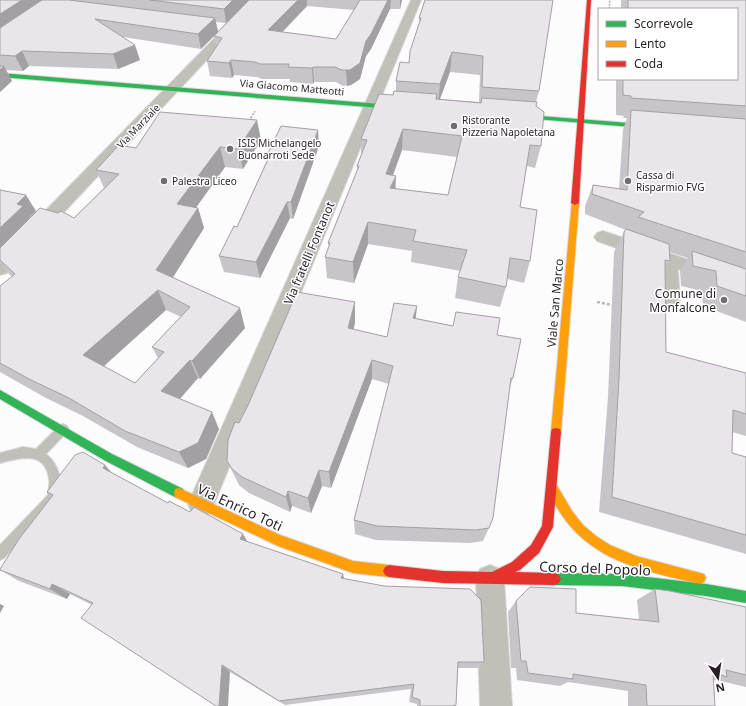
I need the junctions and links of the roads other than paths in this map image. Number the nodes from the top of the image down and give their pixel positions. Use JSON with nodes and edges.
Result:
{"nodes":[{"id":1,"x":258,"y":0,"type":"edge"},
{"id":2,"x":416,"y":0,"type":"edge"},
{"id":3,"x":589,"y":0,"type":"edge"},
{"id":4,"x":215,"y":27,"type":"edge"},
{"id":5,"x":231,"y":29,"type":"junction"},
{"id":6,"x":0,"y":75,"type":"edge"},
{"id":7,"x":173,"y":89,"type":"junction"},
{"id":8,"x":373,"y":105,"type":"junction"},
{"id":9,"x":411,"y":108,"type":"edge"},
{"id":10,"x":504,"y":116,"type":"edge"},
{"id":11,"x":582,"y":122,"type":"junction"},
{"id":12,"x":667,"y":128,"type":"edge"},
{"id":13,"x":603,"y":237,"type":"dead end"},
{"id":14,"x":668,"y":259,"type":"junction"},
{"id":15,"x":0,"y":268,"type":"edge"},
{"id":16,"x":746,"y":286,"type":"edge"},
{"id":17,"x":670,"y":303,"type":"dead end"},
{"id":18,"x":0,"y":394,"type":"edge"},
{"id":19,"x":63,"y":429,"type":"junction"},
{"id":20,"x":38,"y":454,"type":"junction"},
{"id":21,"x":0,"y":458,"type":"edge"},
{"id":22,"x":552,"y":488,"type":"junction"},
{"id":23,"x":200,"y":504,"type":"junction"},
{"id":24,"x":0,"y":554,"type":"edge"},
{"id":25,"x":490,"y":579,"type":"junction"},
{"id":26,"x":746,"y":590,"type":"edge"},
{"id":27,"x":746,"y":598,"type":"edge"},
{"id":28,"x":496,"y":706,"type":"edge"}],
"edges":[{"from":1,"to":5,"type":"street","name":"Via Marziale"},
{"from":2,"to":8,"type":"street","name":"Via fratelli Fontanot"},
{"from":3,"to":11,"type":"street","name":"Viale San Marco"},
{"from":4,"to":5,"type":"street"},
{"from":5,"to":7,"type":"street","name":"Via Marziale"},
{"from":6,"to":7,"type":"street","name":"Via Giacomo Matteotti"},
{"from":7,"to":8,"type":"street","name":"Via Giacomo Matteotti"},
{"from":7,"to":15,"type":"street","name":"Via Marziale"},
{"from":8,"to":9,"type":"street","name":"Via Giacomo Matteotti"},
{"from":8,"to":23,"type":"street","name":"Via fratelli Fontanot"},
{"from":10,"to":11,"type":"street"},
{"from":11,"to":12,"type":"street"},
{"from":11,"to":22,"type":"street","name":"Viale San Marco"},
{"from":13,"to":14,"type":"street"},
{"from":14,"to":16,"type":"street"},
{"from":14,"to":17,"type":"street"},
{"from":18,"to":19,"type":"street","name":"Via Enrico Toti"},
{"from":19,"to":20,"type":"lane"},
{"from":19,"to":23,"type":"street","name":"Via Enrico Toti"},
{"from":20,"to":21,"type":"lane"},
{"from":20,"to":24,"type":"lane"},
{"from":22,"to":25,"type":"street","name":"Viale San Marco"},
{"from":22,"to":26,"type":"street"},
{"from":23,"to":25,"type":"street","name":"Via Enrico Toti"},
{"from":25,"to":27,"type":"street","name":"Corso del Popolo"},
{"from":25,"to":28,"type":"street"}]}
